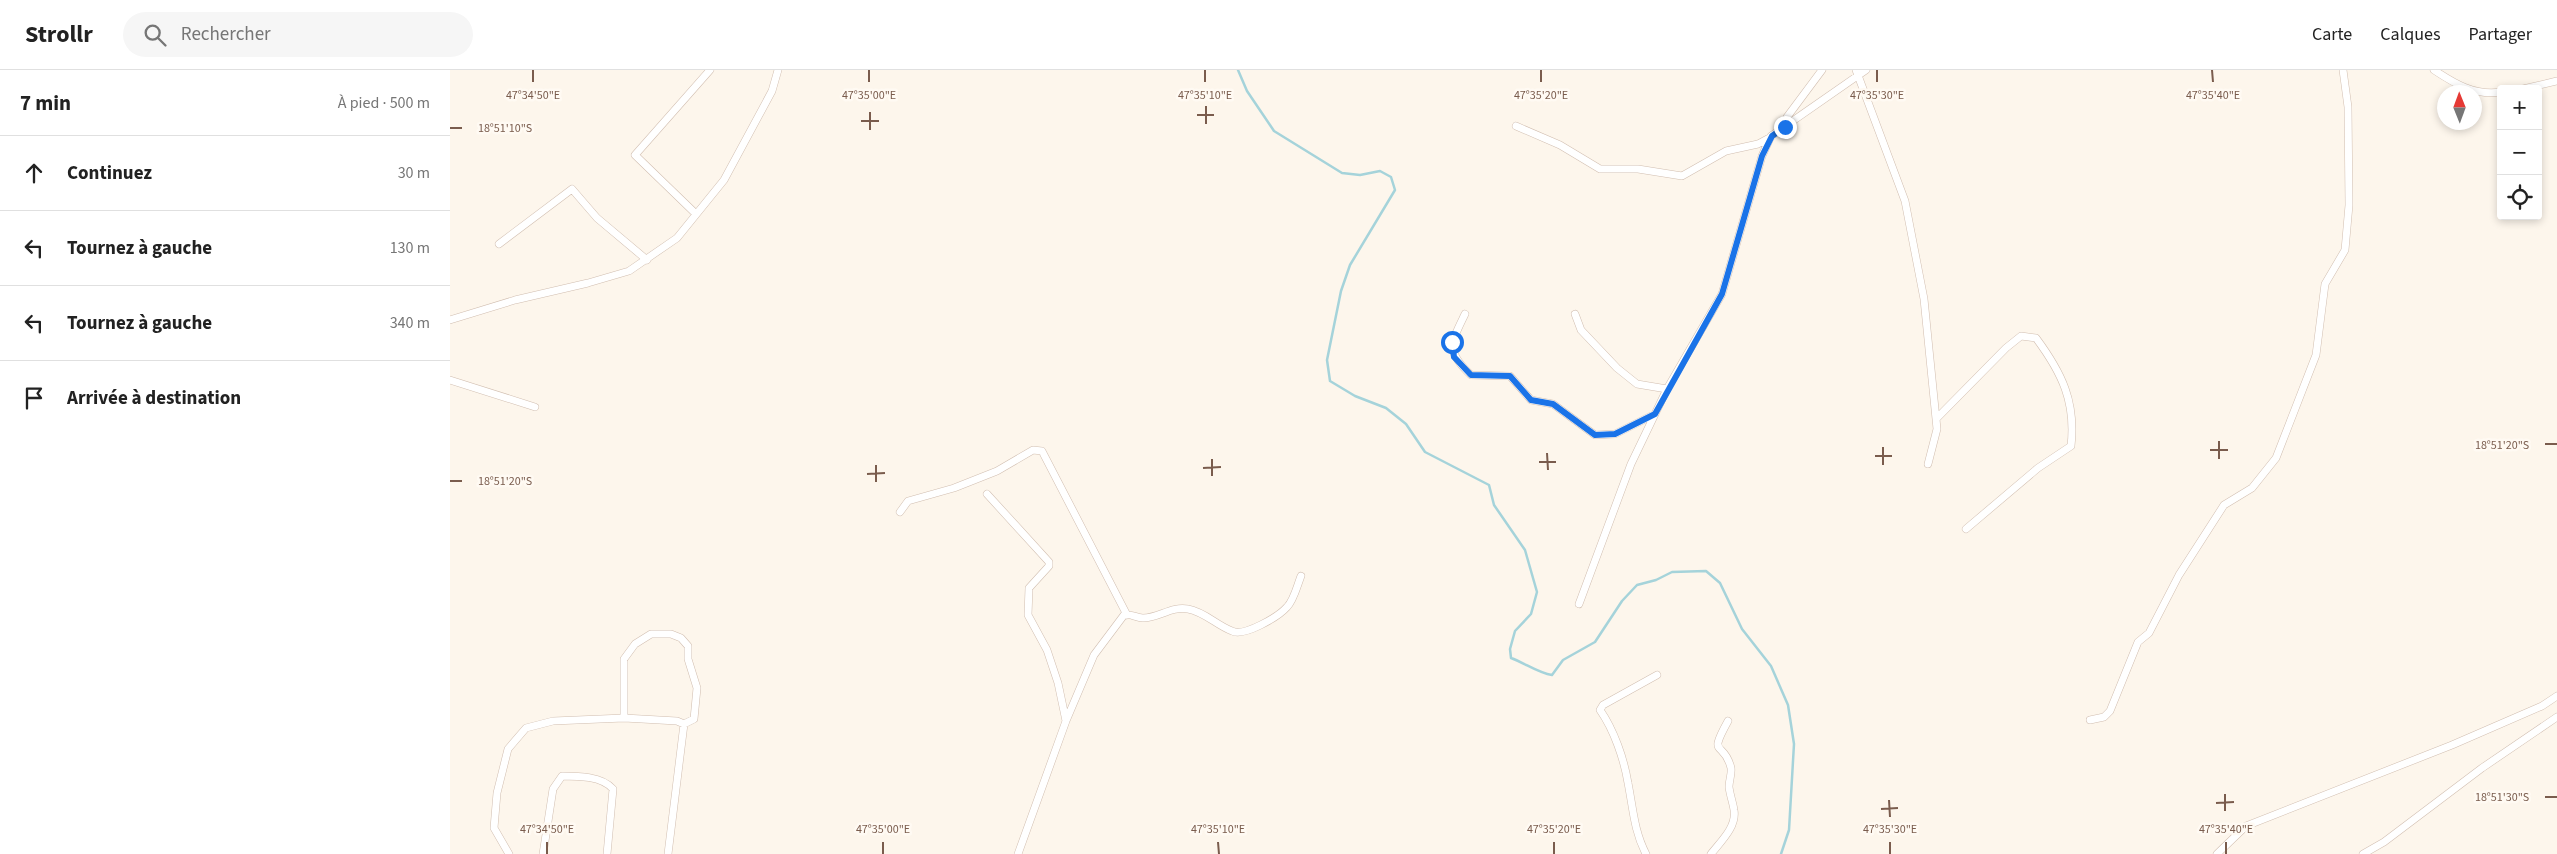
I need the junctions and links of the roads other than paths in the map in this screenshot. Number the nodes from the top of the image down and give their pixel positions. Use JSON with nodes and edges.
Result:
{"nodes":[{"id":1,"x":710,"y":70,"type":"edge"},
{"id":2,"x":778,"y":70,"type":"edge"},
{"id":3,"x":1822,"y":70,"type":"edge"},
{"id":4,"x":1866,"y":70,"type":"edge"},
{"id":5,"x":2343,"y":70,"type":"edge"},
{"id":6,"x":2434,"y":70,"type":"edge"},
{"id":7,"x":1857,"y":73,"type":"edge"},
{"id":8,"x":2557,"y":81,"type":"edge"},
{"id":9,"x":2540,"y":85,"type":"edge"},
{"id":10,"x":2497,"y":92,"type":"edge"},
{"id":11,"x":1516,"y":126,"type":"dead end"},
{"id":12,"x":1785,"y":127,"type":"junction"},
{"id":13,"x":1772,"y":136,"type":"junction"},
{"id":14,"x":696,"y":214,"type":"junction"},
{"id":15,"x":499,"y":244,"type":"dead end"},
{"id":16,"x":647,"y":260,"type":"junction"},
{"id":17,"x":1465,"y":314,"type":"dead end"},
{"id":18,"x":1575,"y":314,"type":"dead end"},
{"id":19,"x":450,"y":320,"type":"edge"},
{"id":20,"x":450,"y":380,"type":"edge"},
{"id":21,"x":1667,"y":389,"type":"junction"},
{"id":22,"x":535,"y":407,"type":"dead end"},
{"id":23,"x":1655,"y":414,"type":"junction"},
{"id":24,"x":1936,"y":418,"type":"junction"},
{"id":25,"x":1928,"y":464,"type":"dead end"},
{"id":26,"x":987,"y":494,"type":"dead end"},
{"id":27,"x":900,"y":512,"type":"dead end"},
{"id":28,"x":1966,"y":529,"type":"dead end"},
{"id":29,"x":1301,"y":576,"type":"dead end"},
{"id":30,"x":1579,"y":604,"type":"dead end"},
{"id":31,"x":1127,"y":615,"type":"junction"},
{"id":32,"x":1657,"y":675,"type":"dead end"},
{"id":33,"x":2557,"y":696,"type":"edge"},
{"id":34,"x":2557,"y":716,"type":"edge"},
{"id":35,"x":624,"y":718,"type":"junction"},
{"id":36,"x":2090,"y":720,"type":"dead end"},
{"id":37,"x":1066,"y":721,"type":"junction"},
{"id":38,"x":1728,"y":721,"type":"dead end"},
{"id":39,"x":684,"y":724,"type":"junction"},
{"id":40,"x":509,"y":854,"type":"edge"},
{"id":41,"x":543,"y":854,"type":"edge"},
{"id":42,"x":607,"y":854,"type":"edge"},
{"id":43,"x":668,"y":854,"type":"edge"},
{"id":44,"x":1018,"y":854,"type":"edge"},
{"id":45,"x":1646,"y":854,"type":"edge"},
{"id":46,"x":1711,"y":854,"type":"edge"},
{"id":47,"x":2217,"y":854,"type":"edge"},
{"id":48,"x":2363,"y":854,"type":"edge"}],
"edges":[{"from":1,"to":14,"type":"street"},
{"from":2,"to":14,"type":"street"},
{"from":3,"to":12,"type":"street"},
{"from":4,"to":7,"type":"street"},
{"from":5,"to":36,"type":"street"},
{"from":6,"to":10,"type":"street"},
{"from":7,"to":12,"type":"street"},
{"from":7,"to":24,"type":"street"},
{"from":8,"to":9,"type":"street"},
{"from":11,"to":13,"type":"street"},
{"from":12,"to":13,"type":"street"},
{"from":13,"to":21,"type":"street"},
{"from":14,"to":16,"type":"street"},
{"from":15,"to":16,"type":"street"},
{"from":16,"to":19,"type":"street"},
{"from":17,"to":23,"type":"street"},
{"from":18,"to":21,"type":"street"},
{"from":20,"to":22,"type":"street"},
{"from":21,"to":23,"type":"street"},
{"from":23,"to":30,"type":"street"},
{"from":24,"to":25,"type":"street"},
{"from":24,"to":28,"type":"street"},
{"from":26,"to":37,"type":"street"},
{"from":27,"to":31,"type":"street"},
{"from":29,"to":31,"type":"street"},
{"from":31,"to":37,"type":"street"},
{"from":32,"to":45,"type":"street"},
{"from":33,"to":47,"type":"street"},
{"from":34,"to":48,"type":"street"},
{"from":35,"to":39,"type":"street"},
{"from":35,"to":39,"type":"street"},
{"from":35,"to":40,"type":"street"},
{"from":37,"to":44,"type":"street"},
{"from":38,"to":46,"type":"street"},
{"from":39,"to":43,"type":"street"},
{"from":41,"to":42,"type":"street"}]}
